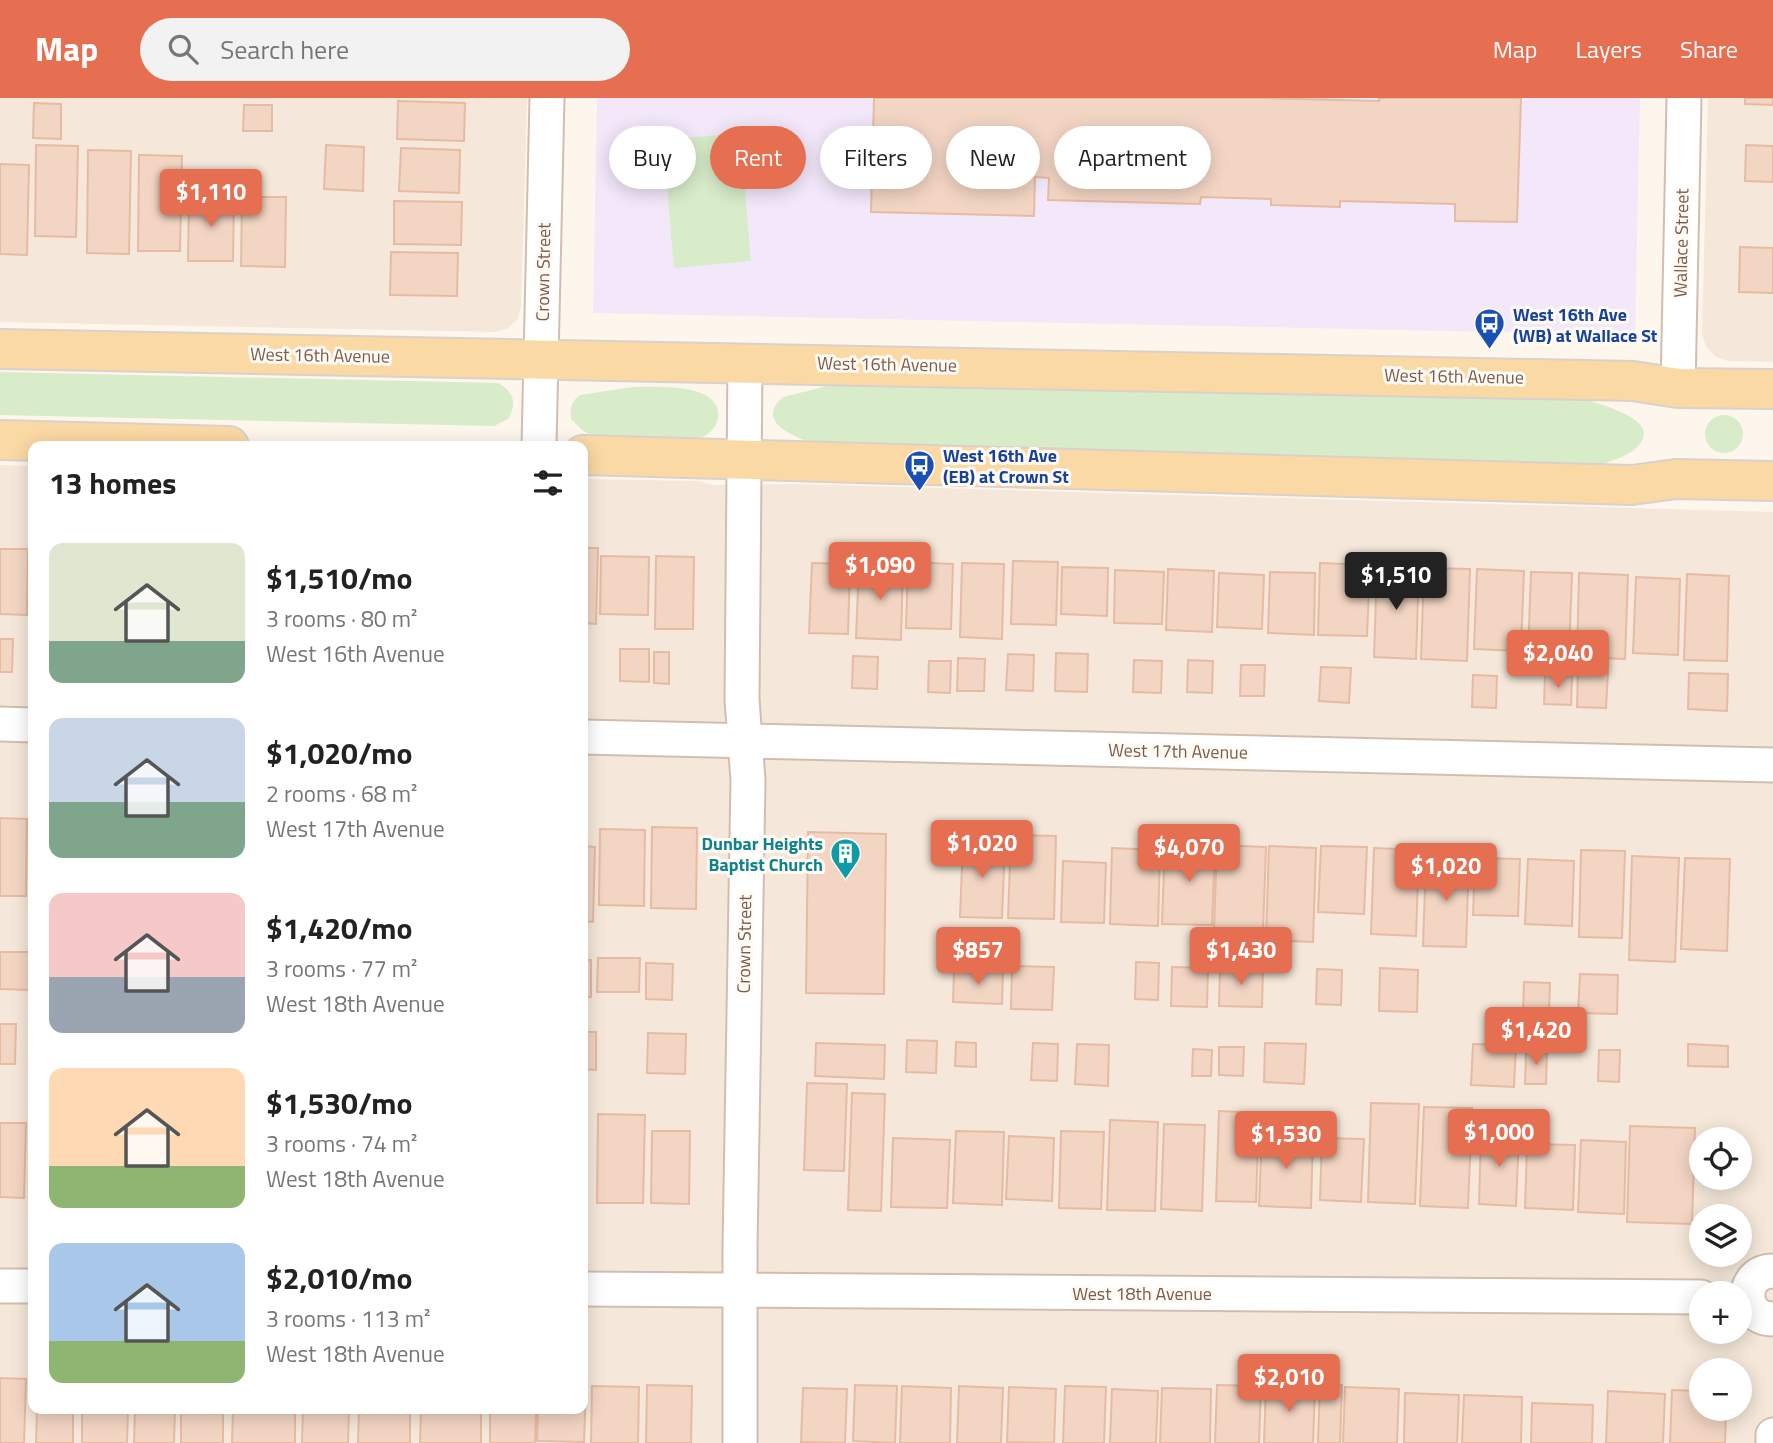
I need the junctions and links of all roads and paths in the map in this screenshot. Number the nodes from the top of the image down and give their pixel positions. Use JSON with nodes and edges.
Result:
{"nodes":[{"id":1,"x":547,"y":98,"type":"edge"},
{"id":2,"x":1684,"y":98,"type":"edge"},
{"id":3,"x":0,"y":349,"type":"edge"},
{"id":4,"x":541,"y":360,"type":"junction"},
{"id":5,"x":745,"y":362,"type":"junction"},
{"id":6,"x":1678,"y":388,"type":"junction"},
{"id":7,"x":1773,"y":389,"type":"edge"},
{"id":8,"x":0,"y":440,"type":"edge"},
{"id":9,"x":38,"y":441,"type":"edge"},
{"id":10,"x":539,"y":441,"type":"edge"},
{"id":11,"x":588,"y":455,"type":"edge"},
{"id":12,"x":743,"y":461,"type":"junction"},
{"id":13,"x":1773,"y":481,"type":"edge"},
{"id":14,"x":0,"y":724,"type":"edge"},
{"id":15,"x":28,"y":725,"type":"edge"},
{"id":16,"x":588,"y":737,"type":"edge"},
{"id":17,"x":744,"y":740,"type":"junction"},
{"id":18,"x":1773,"y":765,"type":"edge"},
{"id":19,"x":1773,"y":1270,"type":"edge"},
{"id":20,"x":1752,"y":1281,"type":"edge"},
{"id":21,"x":0,"y":1286,"type":"edge"},
{"id":22,"x":28,"y":1286,"type":"edge"},
{"id":23,"x":588,"y":1289,"type":"edge"},
{"id":24,"x":740,"y":1290,"type":"junction"},
{"id":25,"x":1689,"y":1297,"type":"edge"},
{"id":26,"x":1752,"y":1309,"type":"edge"},
{"id":27,"x":1773,"y":1319,"type":"edge"},
{"id":28,"x":1773,"y":1435,"type":"edge"},
{"id":29,"x":740,"y":1443,"type":"edge"},
{"id":30,"x":1773,"y":1443,"type":"edge"}],
"edges":[{"from":1,"to":4,"type":"street","name":"Crown Street"},
{"from":2,"to":6,"type":"street","name":"Wallace Street"},
{"from":3,"to":4,"type":"main road","name":"West 16th Avenue"},
{"from":4,"to":5,"type":"main road","name":"West 16th Avenue"},
{"from":4,"to":10,"type":"street","name":"Crown Street"},
{"from":5,"to":6,"type":"main road","name":"West 16th Avenue"},
{"from":5,"to":12,"type":"street","name":"Crown Street"},
{"from":6,"to":7,"type":"main road","name":"West 16th Avenue"},
{"from":8,"to":9,"type":"main road"},
{"from":11,"to":12,"type":"main road"},
{"from":12,"to":13,"type":"main road"},
{"from":12,"to":17,"type":"street","name":"Crown Street"},
{"from":14,"to":15,"type":"street"},
{"from":16,"to":17,"type":"street","name":"West 17th Avenue"},
{"from":17,"to":18,"type":"street","name":"West 17th Avenue"},
{"from":17,"to":24,"type":"street","name":"Crown Street"},
{"from":19,"to":20,"type":"street"},
{"from":21,"to":22,"type":"street"},
{"from":23,"to":24,"type":"street","name":"West 18th Avenue"},
{"from":24,"to":25,"type":"street","name":"West 18th Avenue"},
{"from":24,"to":29,"type":"street","name":"Crown Street"},
{"from":26,"to":27,"type":"street"},
{"from":28,"to":30,"type":"street"}]}
